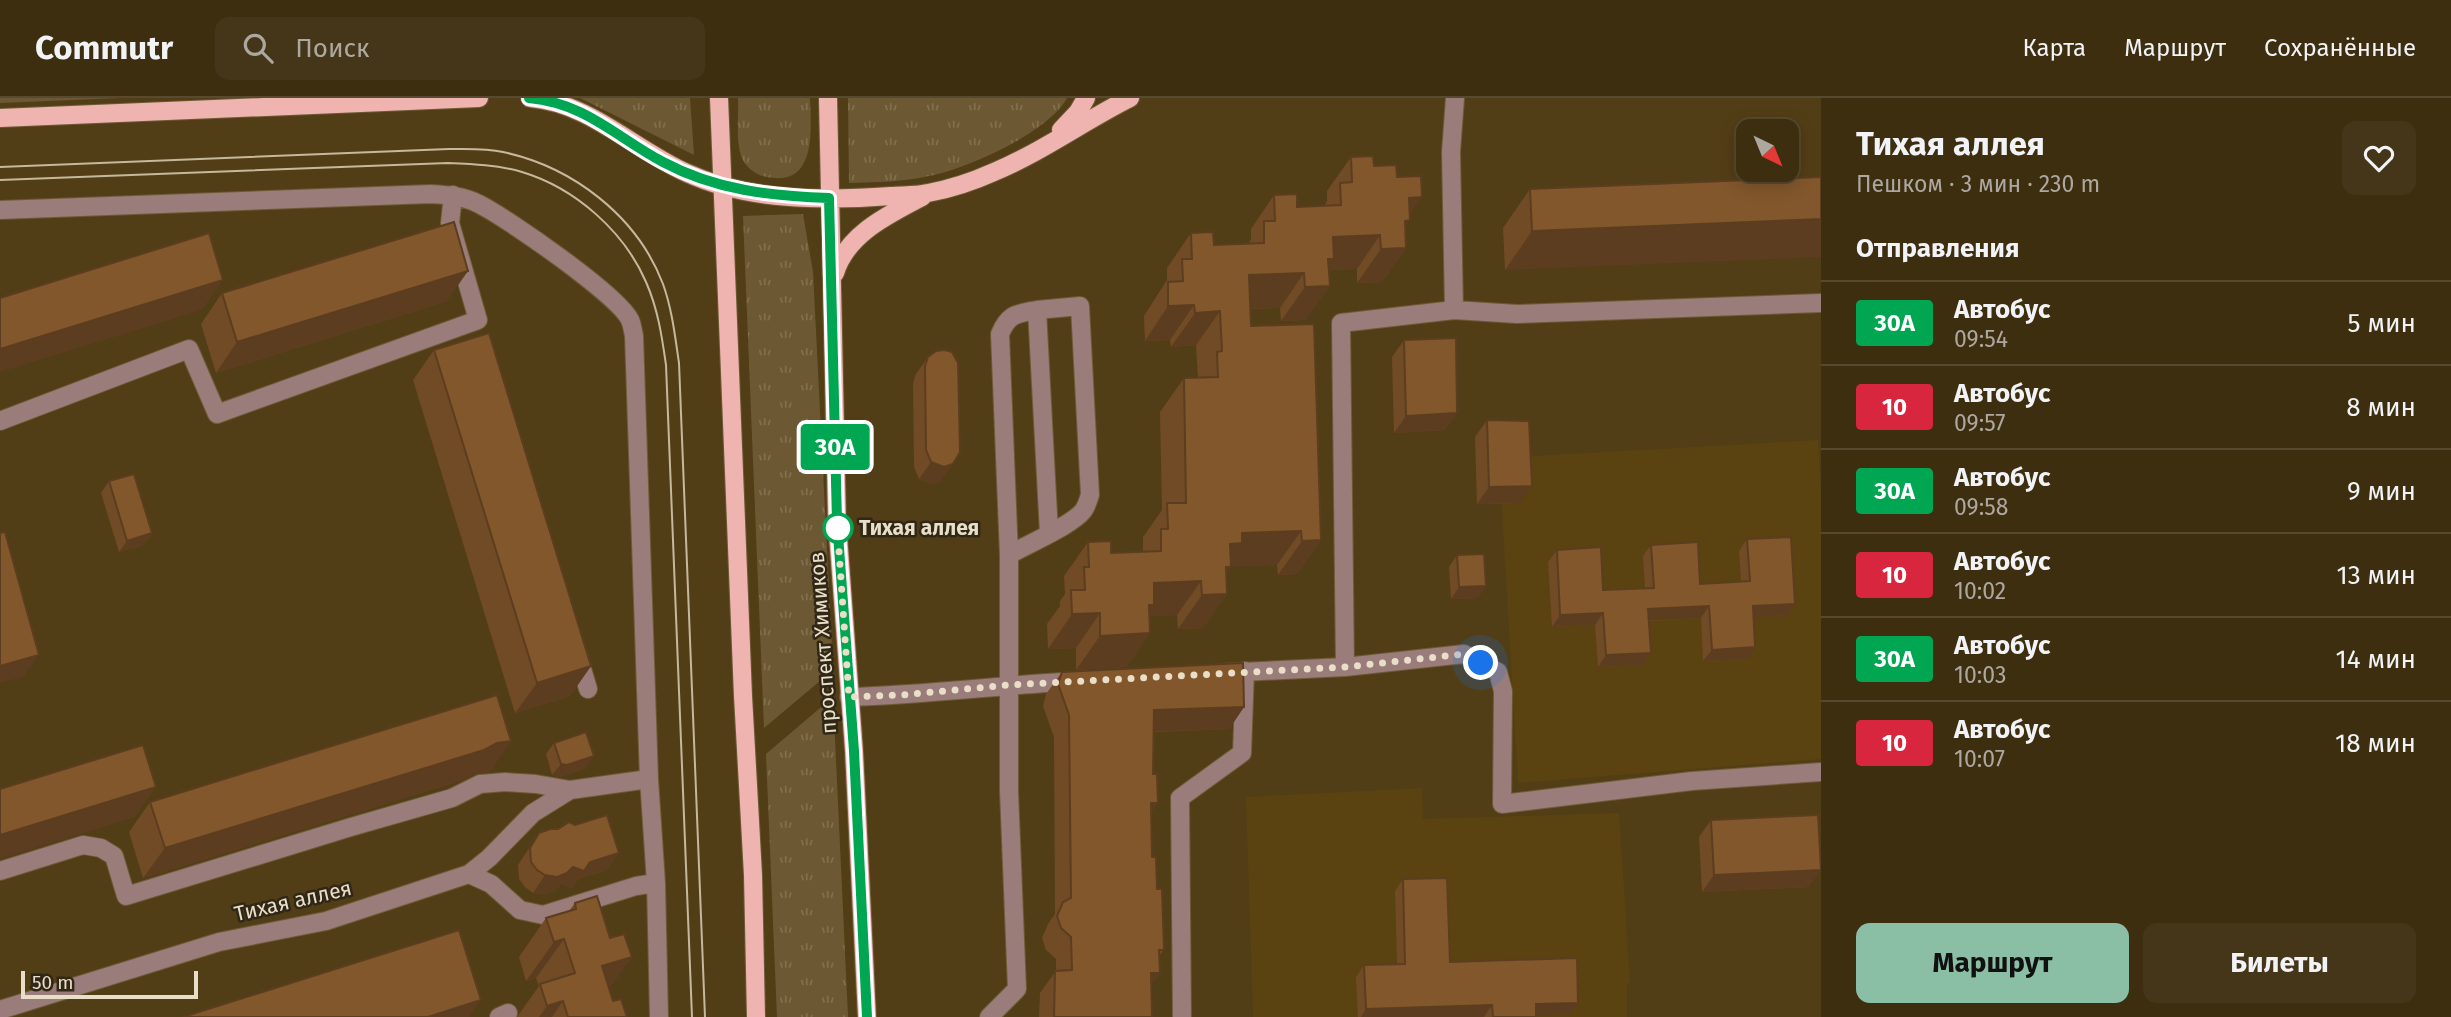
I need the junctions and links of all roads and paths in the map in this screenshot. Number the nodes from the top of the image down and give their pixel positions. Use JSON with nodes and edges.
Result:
{"nodes":[{"id":1,"x":479,"y":98,"type":"edge"},
{"id":2,"x":530,"y":98,"type":"edge"},
{"id":3,"x":719,"y":98,"type":"edge"},
{"id":4,"x":828,"y":98,"type":"edge"},
{"id":5,"x":1086,"y":98,"type":"edge"},
{"id":6,"x":1130,"y":98,"type":"edge"},
{"id":7,"x":1455,"y":98,"type":"edge"},
{"id":8,"x":0,"y":118,"type":"edge"},
{"id":9,"x":1049,"y":143,"type":"junction"},
{"id":10,"x":723,"y":186,"type":"junction"},
{"id":11,"x":928,"y":194,"type":"junction"},
{"id":12,"x":453,"y":195,"type":"junction"},
{"id":13,"x":829,"y":198,"type":"junction"},
{"id":14,"x":0,"y":210,"type":"edge"},
{"id":15,"x":833,"y":281,"type":"junction"},
{"id":16,"x":1821,"y":303,"type":"edge"},
{"id":17,"x":1037,"y":310,"type":"junction"},
{"id":18,"x":1454,"y":310,"type":"junction"},
{"id":19,"x":0,"y":421,"type":"edge"},
{"id":20,"x":1049,"y":533,"type":"junction"},
{"id":21,"x":1009,"y":555,"type":"junction"},
{"id":22,"x":574,"y":639,"type":"edge"},
{"id":23,"x":1345,"y":667,"type":"junction"},
{"id":24,"x":1245,"y":671,"type":"junction"},
{"id":25,"x":1203,"y":674,"type":"edge"},
{"id":26,"x":1092,"y":680,"type":"edge"},
{"id":27,"x":1009,"y":685,"type":"junction"},
{"id":28,"x":588,"y":689,"type":"edge"},
{"id":29,"x":849,"y":697,"type":"junction"},
{"id":30,"x":1821,"y":772,"type":"edge"},
{"id":31,"x":649,"y":779,"type":"junction"},
{"id":32,"x":570,"y":790,"type":"junction"},
{"id":33,"x":0,"y":871,"type":"edge"},
{"id":34,"x":469,"y":874,"type":"junction"},
{"id":35,"x":656,"y":884,"type":"junction"},
{"id":36,"x":0,"y":1010,"type":"edge"},
{"id":37,"x":659,"y":1017,"type":"edge"},
{"id":38,"x":756,"y":1017,"type":"edge"},
{"id":39,"x":867,"y":1017,"type":"edge"},
{"id":40,"x":989,"y":1017,"type":"edge"},
{"id":41,"x":1182,"y":1017,"type":"edge"}],
"edges":[{"from":1,"to":8,"type":"main road"},
{"from":2,"to":10,"type":"main road"},
{"from":3,"to":10,"type":"main road"},
{"from":4,"to":13,"type":"main road","name":"проспект Химиков"},
{"from":5,"to":9,"type":"main road"},
{"from":6,"to":9,"type":"main road"},
{"from":7,"to":18,"type":"lane"},
{"from":9,"to":11,"type":"main road"},
{"from":10,"to":13,"type":"main road"},
{"from":10,"to":38,"type":"main road"},
{"from":11,"to":13,"type":"main road"},
{"from":11,"to":15,"type":"main road"},
{"from":12,"to":14,"type":"lane"},
{"from":12,"to":19,"type":"lane"},
{"from":12,"to":31,"type":"lane"},
{"from":13,"to":15,"type":"main road","name":"проспект Химиков"},
{"from":15,"to":29,"type":"main road","name":"проспект Химиков"},
{"from":16,"to":18,"type":"lane"},
{"from":17,"to":20,"type":"lane"},
{"from":17,"to":20,"type":"lane"},
{"from":17,"to":21,"type":"lane"},
{"from":18,"to":23,"type":"lane"},
{"from":20,"to":21,"type":"lane"},
{"from":21,"to":27,"type":"lane"},
{"from":22,"to":28,"type":"lane"},
{"from":23,"to":24,"type":"lane"},
{"from":23,"to":30,"type":"lane"},
{"from":24,"to":25,"type":"lane"},
{"from":24,"to":41,"type":"lane"},
{"from":26,"to":27,"type":"lane"},
{"from":27,"to":29,"type":"lane"},
{"from":27,"to":40,"type":"lane"},
{"from":29,"to":39,"type":"main road","name":"проспект Химиков"},
{"from":31,"to":32,"type":"lane"},
{"from":31,"to":35,"type":"lane"},
{"from":32,"to":33,"type":"lane"},
{"from":32,"to":34,"type":"lane","name":"Тихая аллея"},
{"from":34,"to":35,"type":"lane"},
{"from":34,"to":36,"type":"lane","name":"Тихая аллея"},
{"from":35,"to":37,"type":"lane"}]}
